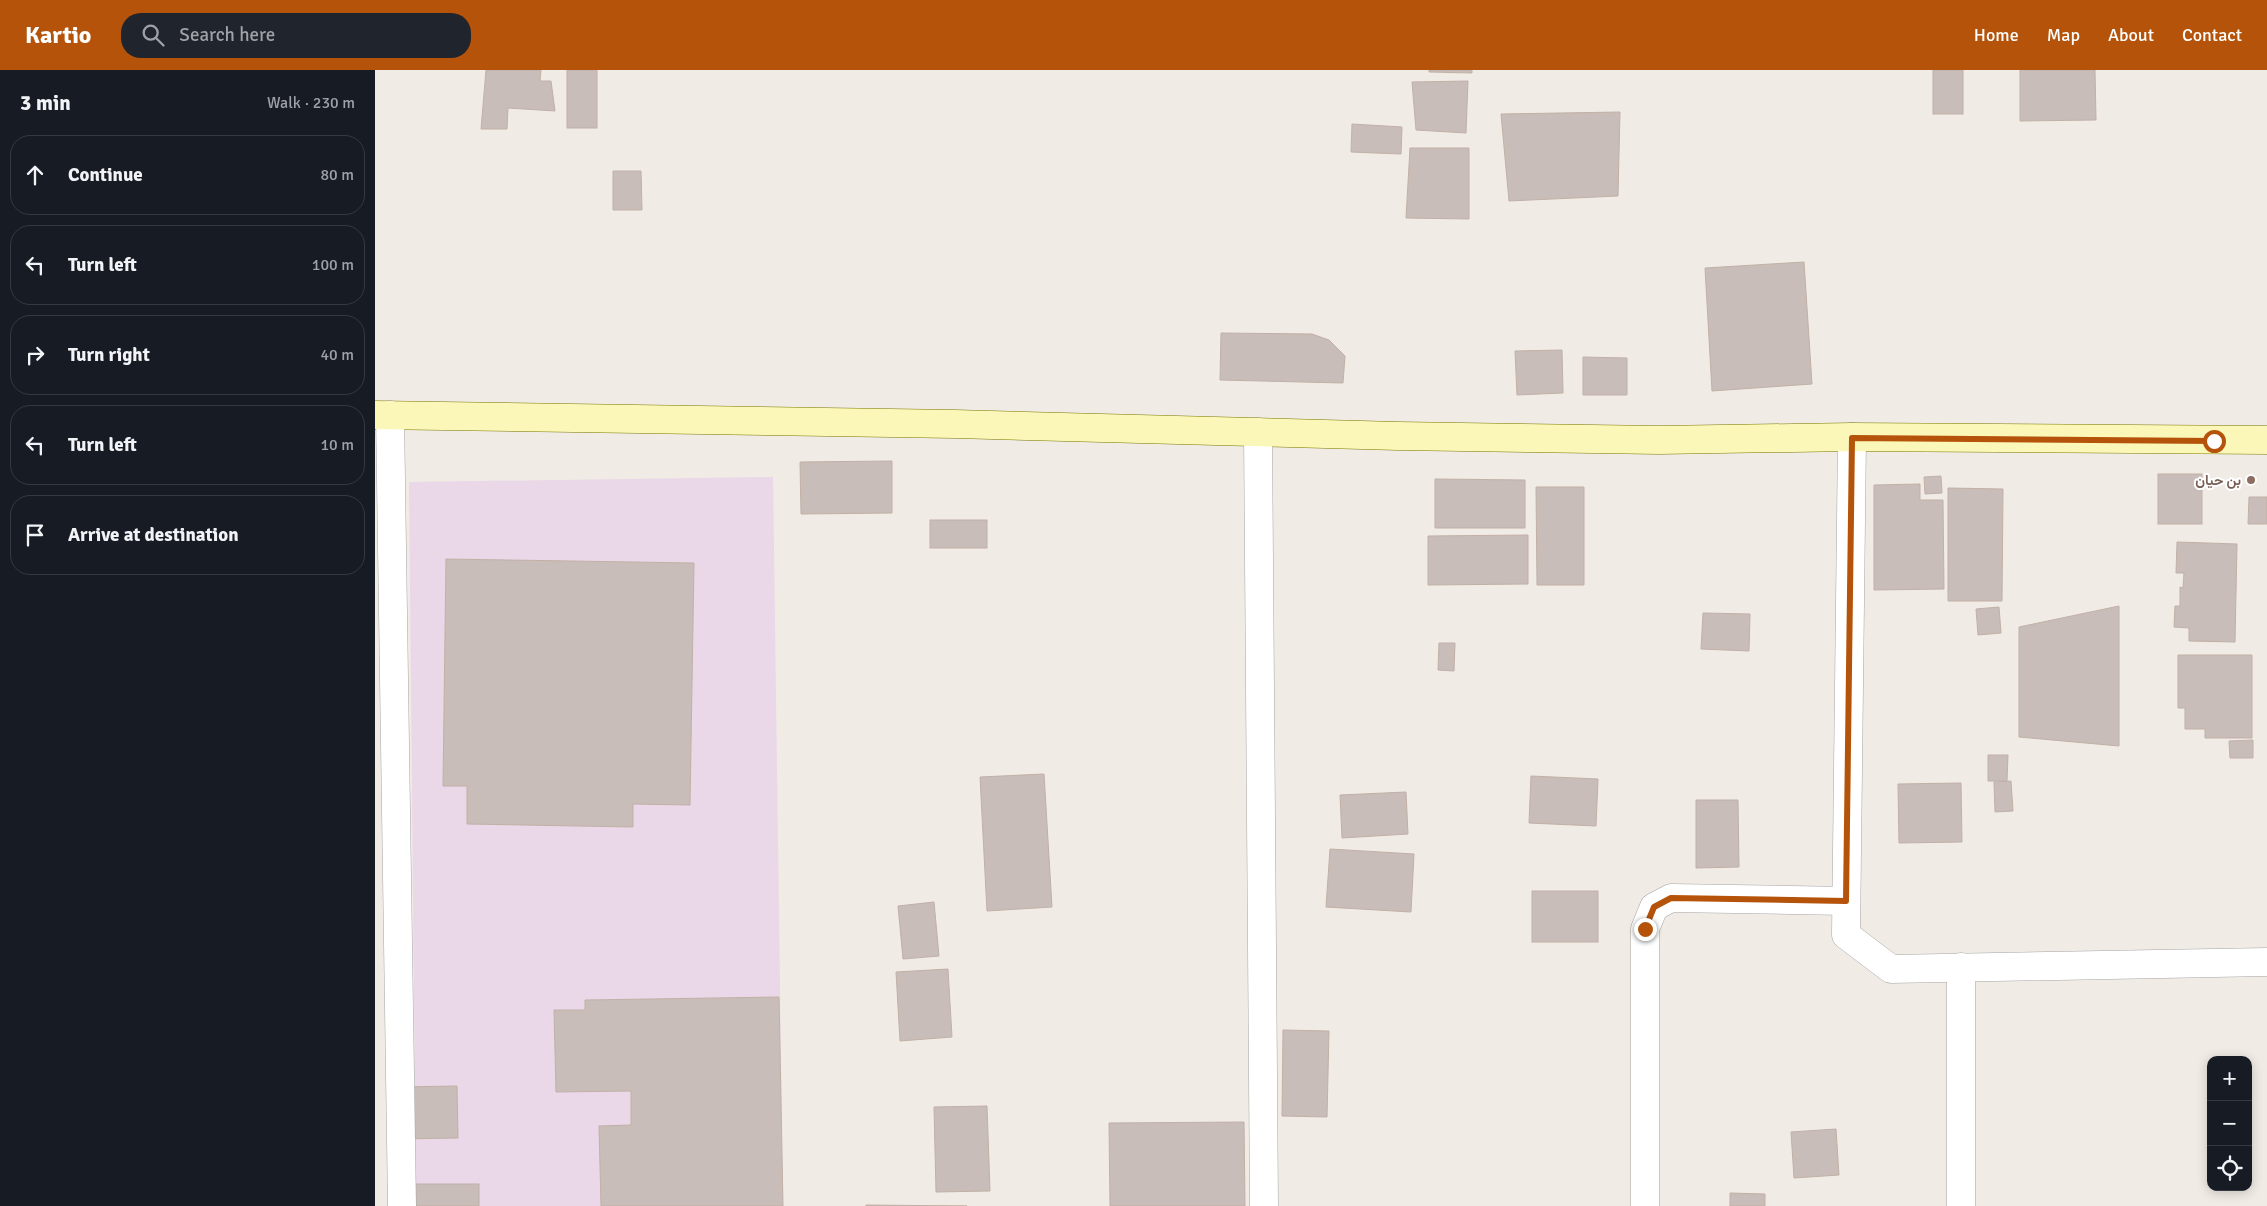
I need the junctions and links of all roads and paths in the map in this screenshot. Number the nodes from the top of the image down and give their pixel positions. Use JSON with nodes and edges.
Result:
{"nodes":[{"id":1,"x":383,"y":415,"type":"edge"},
{"id":2,"x":1258,"y":432,"type":"junction"},
{"id":3,"x":1852,"y":438,"type":"junction"},
{"id":4,"x":2267,"y":440,"type":"edge"},
{"id":5,"x":1846,"y":901,"type":"junction"},
{"id":6,"x":2267,"y":962,"type":"edge"},
{"id":7,"x":1961,"y":967,"type":"junction"},
{"id":8,"x":402,"y":1206,"type":"edge"},
{"id":9,"x":1264,"y":1206,"type":"edge"},
{"id":10,"x":1645,"y":1206,"type":"edge"},
{"id":11,"x":1961,"y":1206,"type":"edge"}],
"edges":[{"from":1,"to":2,"type":"main road"},
{"from":1,"to":8,"type":"street"},
{"from":2,"to":3,"type":"main road"},
{"from":2,"to":9,"type":"street"},
{"from":3,"to":4,"type":"main road"},
{"from":3,"to":5,"type":"street"},
{"from":5,"to":7,"type":"street"},
{"from":5,"to":10,"type":"street"},
{"from":6,"to":7,"type":"street"},
{"from":7,"to":11,"type":"street"}]}
